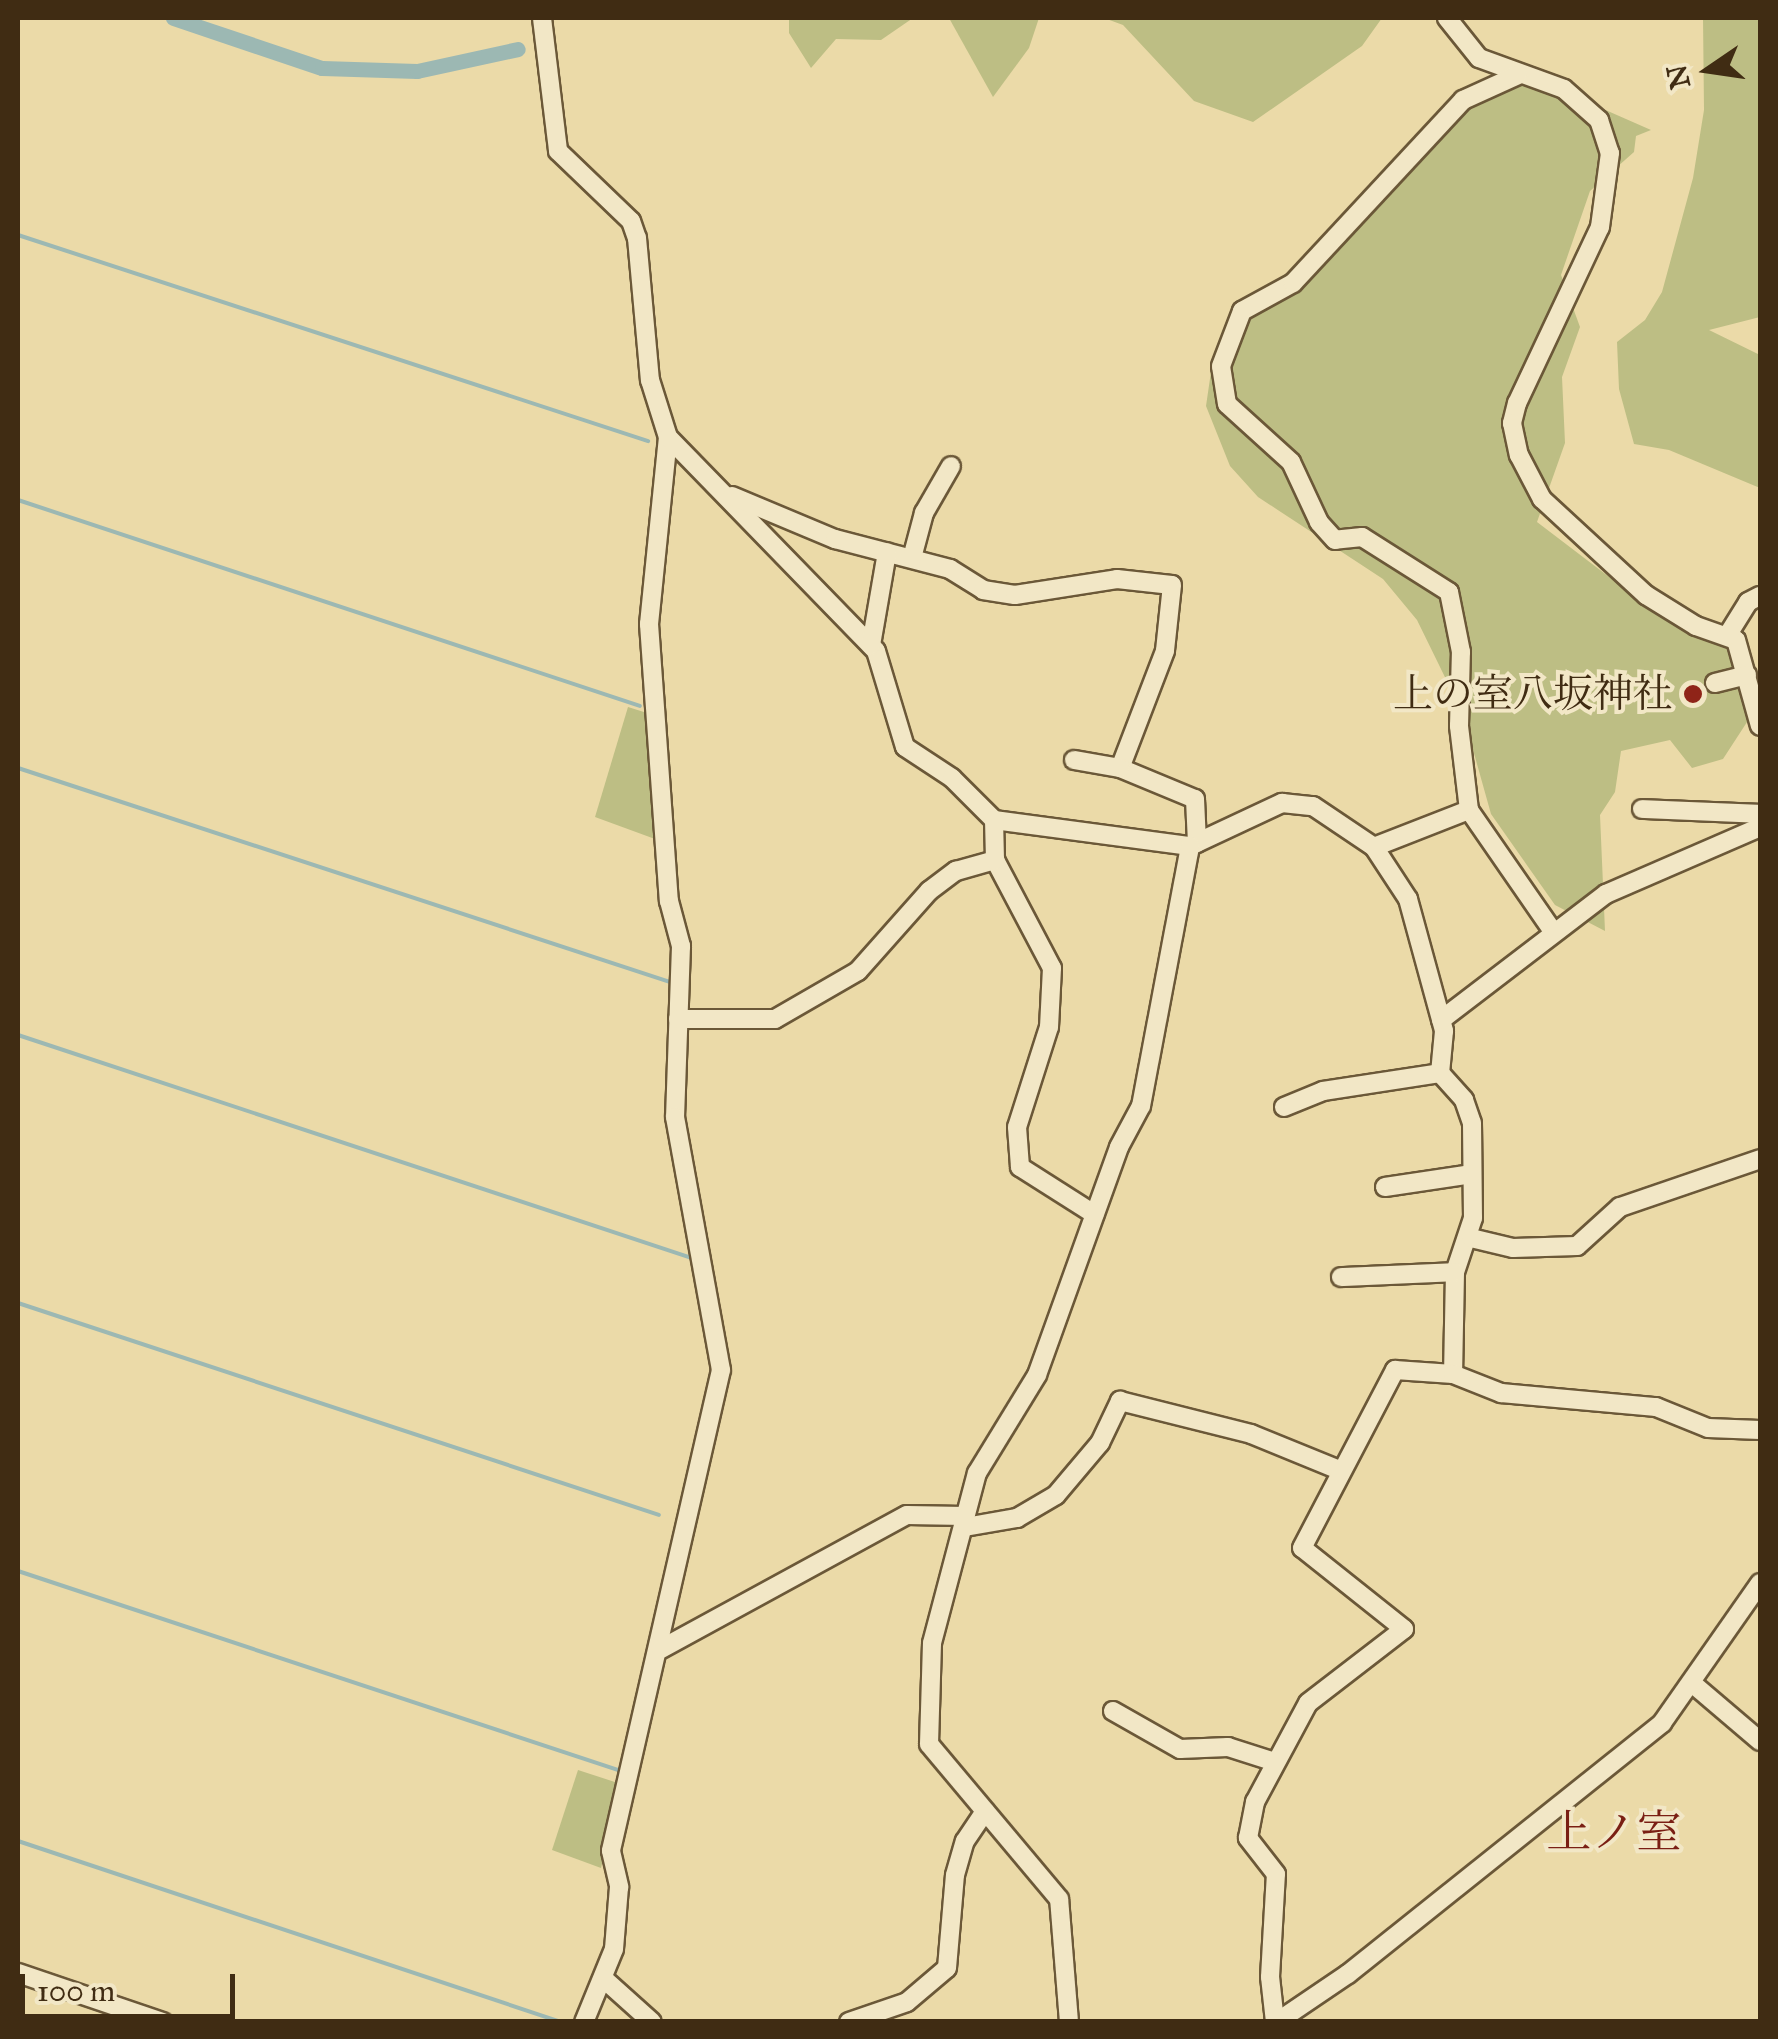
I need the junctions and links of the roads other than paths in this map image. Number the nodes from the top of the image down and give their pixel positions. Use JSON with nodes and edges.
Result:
{"nodes":[{"id":1,"x":542,"y":18,"type":"edge"},
{"id":2,"x":1446,"y":18,"type":"edge"},
{"id":3,"x":1518,"y":76,"type":"junction"},
{"id":4,"x":668,"y":437,"type":"junction"},
{"id":5,"x":952,"y":466,"type":"dead end"},
{"id":6,"x":722,"y":492,"type":"junction"},
{"id":7,"x":888,"y":552,"type":"junction"},
{"id":8,"x":912,"y":558,"type":"junction"},
{"id":9,"x":1760,"y":596,"type":"edge"},
{"id":10,"x":1727,"y":636,"type":"junction"},
{"id":11,"x":872,"y":645,"type":"junction"},
{"id":12,"x":1752,"y":679,"type":"edge"},
{"id":13,"x":1715,"y":683,"type":"dead end"},
{"id":14,"x":1760,"y":726,"type":"edge"},
{"id":15,"x":1074,"y":760,"type":"dead end"},
{"id":16,"x":1120,"y":768,"type":"junction"},
{"id":17,"x":1469,"y":810,"type":"junction"},
{"id":18,"x":1642,"y":810,"type":"dead end"},
{"id":19,"x":1760,"y":814,"type":"edge"},
{"id":20,"x":994,"y":820,"type":"junction"},
{"id":21,"x":1760,"y":826,"type":"edge"},
{"id":22,"x":1194,"y":844,"type":"junction"},
{"id":23,"x":1374,"y":847,"type":"junction"},
{"id":24,"x":994,"y":860,"type":"junction"},
{"id":25,"x":1552,"y":930,"type":"junction"},
{"id":26,"x":678,"y":1018,"type":"junction"},
{"id":27,"x":1441,"y":1020,"type":"junction"},
{"id":28,"x":1440,"y":1074,"type":"junction"},
{"id":29,"x":1284,"y":1107,"type":"dead end"},
{"id":30,"x":1760,"y":1158,"type":"edge"},
{"id":31,"x":1472,"y":1174,"type":"junction"},
{"id":32,"x":1385,"y":1187,"type":"dead end"},
{"id":33,"x":1094,"y":1214,"type":"junction"},
{"id":34,"x":1471,"y":1238,"type":"junction"},
{"id":35,"x":1455,"y":1272,"type":"junction"},
{"id":36,"x":1340,"y":1277,"type":"dead end"},
{"id":37,"x":1453,"y":1374,"type":"junction"},
{"id":38,"x":1760,"y":1430,"type":"edge"},
{"id":39,"x":1340,"y":1470,"type":"junction"},
{"id":40,"x":965,"y":1521,"type":"junction"},
{"id":41,"x":1760,"y":1583,"type":"edge"},
{"id":42,"x":660,"y":1650,"type":"junction"},
{"id":43,"x":1693,"y":1684,"type":"junction"},
{"id":44,"x":1113,"y":1711,"type":"dead end"},
{"id":45,"x":1760,"y":1742,"type":"edge"},
{"id":46,"x":1272,"y":1761,"type":"junction"},
{"id":47,"x":985,"y":1810,"type":"junction"},
{"id":48,"x":18,"y":1973,"type":"edge"},
{"id":49,"x":604,"y":1978,"type":"junction"},
{"id":50,"x":163,"y":2022,"type":"edge"},
{"id":51,"x":584,"y":2022,"type":"edge"},
{"id":52,"x":652,"y":2022,"type":"edge"},
{"id":53,"x":849,"y":2022,"type":"edge"},
{"id":54,"x":1069,"y":2022,"type":"edge"},
{"id":55,"x":1276,"y":2022,"type":"edge"}],
"edges":[{"from":1,"to":4,"type":"street"},
{"from":2,"to":3,"type":"street"},
{"from":3,"to":10,"type":"street"},
{"from":3,"to":17,"type":"street"},
{"from":4,"to":6,"type":"street"},
{"from":4,"to":26,"type":"street"},
{"from":5,"to":8,"type":"street"},
{"from":6,"to":7,"type":"street"},
{"from":6,"to":11,"type":"street"},
{"from":7,"to":8,"type":"street"},
{"from":7,"to":11,"type":"street"},
{"from":8,"to":16,"type":"street"},
{"from":9,"to":10,"type":"street"},
{"from":10,"to":12,"type":"street"},
{"from":11,"to":20,"type":"street"},
{"from":12,"to":13,"type":"street"},
{"from":12,"to":14,"type":"street"},
{"from":15,"to":16,"type":"street"},
{"from":16,"to":22,"type":"street"},
{"from":17,"to":23,"type":"street"},
{"from":17,"to":25,"type":"street"},
{"from":18,"to":19,"type":"street"},
{"from":20,"to":22,"type":"street"},
{"from":20,"to":24,"type":"street"},
{"from":21,"to":25,"type":"street"},
{"from":22,"to":23,"type":"street"},
{"from":22,"to":33,"type":"street"},
{"from":23,"to":27,"type":"street"},
{"from":24,"to":26,"type":"street"},
{"from":24,"to":33,"type":"street"},
{"from":25,"to":27,"type":"street"},
{"from":26,"to":42,"type":"street"},
{"from":27,"to":28,"type":"street"},
{"from":28,"to":29,"type":"street"},
{"from":28,"to":31,"type":"street"},
{"from":30,"to":34,"type":"street"},
{"from":31,"to":32,"type":"street"},
{"from":31,"to":34,"type":"street"},
{"from":33,"to":40,"type":"street"},
{"from":34,"to":35,"type":"street"},
{"from":35,"to":36,"type":"street"},
{"from":35,"to":37,"type":"street"},
{"from":37,"to":38,"type":"street"},
{"from":37,"to":39,"type":"street"},
{"from":39,"to":40,"type":"street"},
{"from":39,"to":46,"type":"street"},
{"from":40,"to":42,"type":"street"},
{"from":40,"to":47,"type":"street"},
{"from":41,"to":43,"type":"street"},
{"from":42,"to":49,"type":"street"},
{"from":43,"to":45,"type":"street"},
{"from":43,"to":55,"type":"street"},
{"from":44,"to":46,"type":"street"},
{"from":46,"to":55,"type":"street"},
{"from":47,"to":53,"type":"street"},
{"from":47,"to":54,"type":"street"},
{"from":48,"to":50,"type":"street"},
{"from":49,"to":51,"type":"street"},
{"from":49,"to":52,"type":"street"}]}
